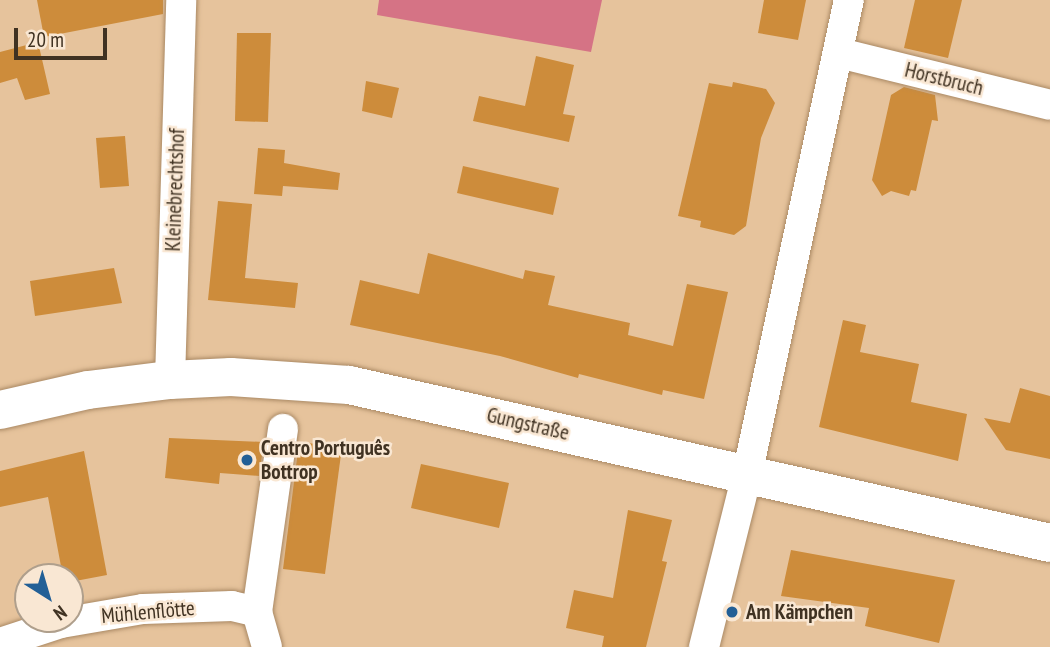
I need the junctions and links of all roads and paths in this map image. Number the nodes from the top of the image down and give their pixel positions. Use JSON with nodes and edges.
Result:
{"nodes":[{"id":1,"x":181,"y":0,"type":"edge"},
{"id":2,"x":849,"y":0,"type":"edge"},
{"id":3,"x":839,"y":53,"type":"junction"},
{"id":4,"x":1050,"y":105,"type":"edge"},
{"id":5,"x":170,"y":380,"type":"junction"},
{"id":6,"x":0,"y":410,"type":"edge"},
{"id":7,"x":283,"y":429,"type":"dead end"},
{"id":8,"x":747,"y":475,"type":"junction"},
{"id":9,"x":1050,"y":543,"type":"edge"},
{"id":10,"x":257,"y":612,"type":"junction"},
{"id":11,"x":0,"y":643,"type":"edge"},
{"id":12,"x":267,"y":647,"type":"edge"},
{"id":13,"x":704,"y":647,"type":"edge"}],
"edges":[{"from":1,"to":5,"type":"street","name":"Kleinebrechtshof"},
{"from":2,"to":3,"type":"street"},
{"from":3,"to":4,"type":"street","name":"Horstbruch"},
{"from":3,"to":8,"type":"street"},
{"from":5,"to":6,"type":"street","name":"Gungstraße"},
{"from":5,"to":8,"type":"street","name":"Gungstraße"},
{"from":7,"to":10,"type":"street"},
{"from":8,"to":9,"type":"street","name":"Gungstraße"},
{"from":8,"to":13,"type":"street"},
{"from":10,"to":11,"type":"street","name":"Mühlenflötte"},
{"from":10,"to":12,"type":"street"}]}
